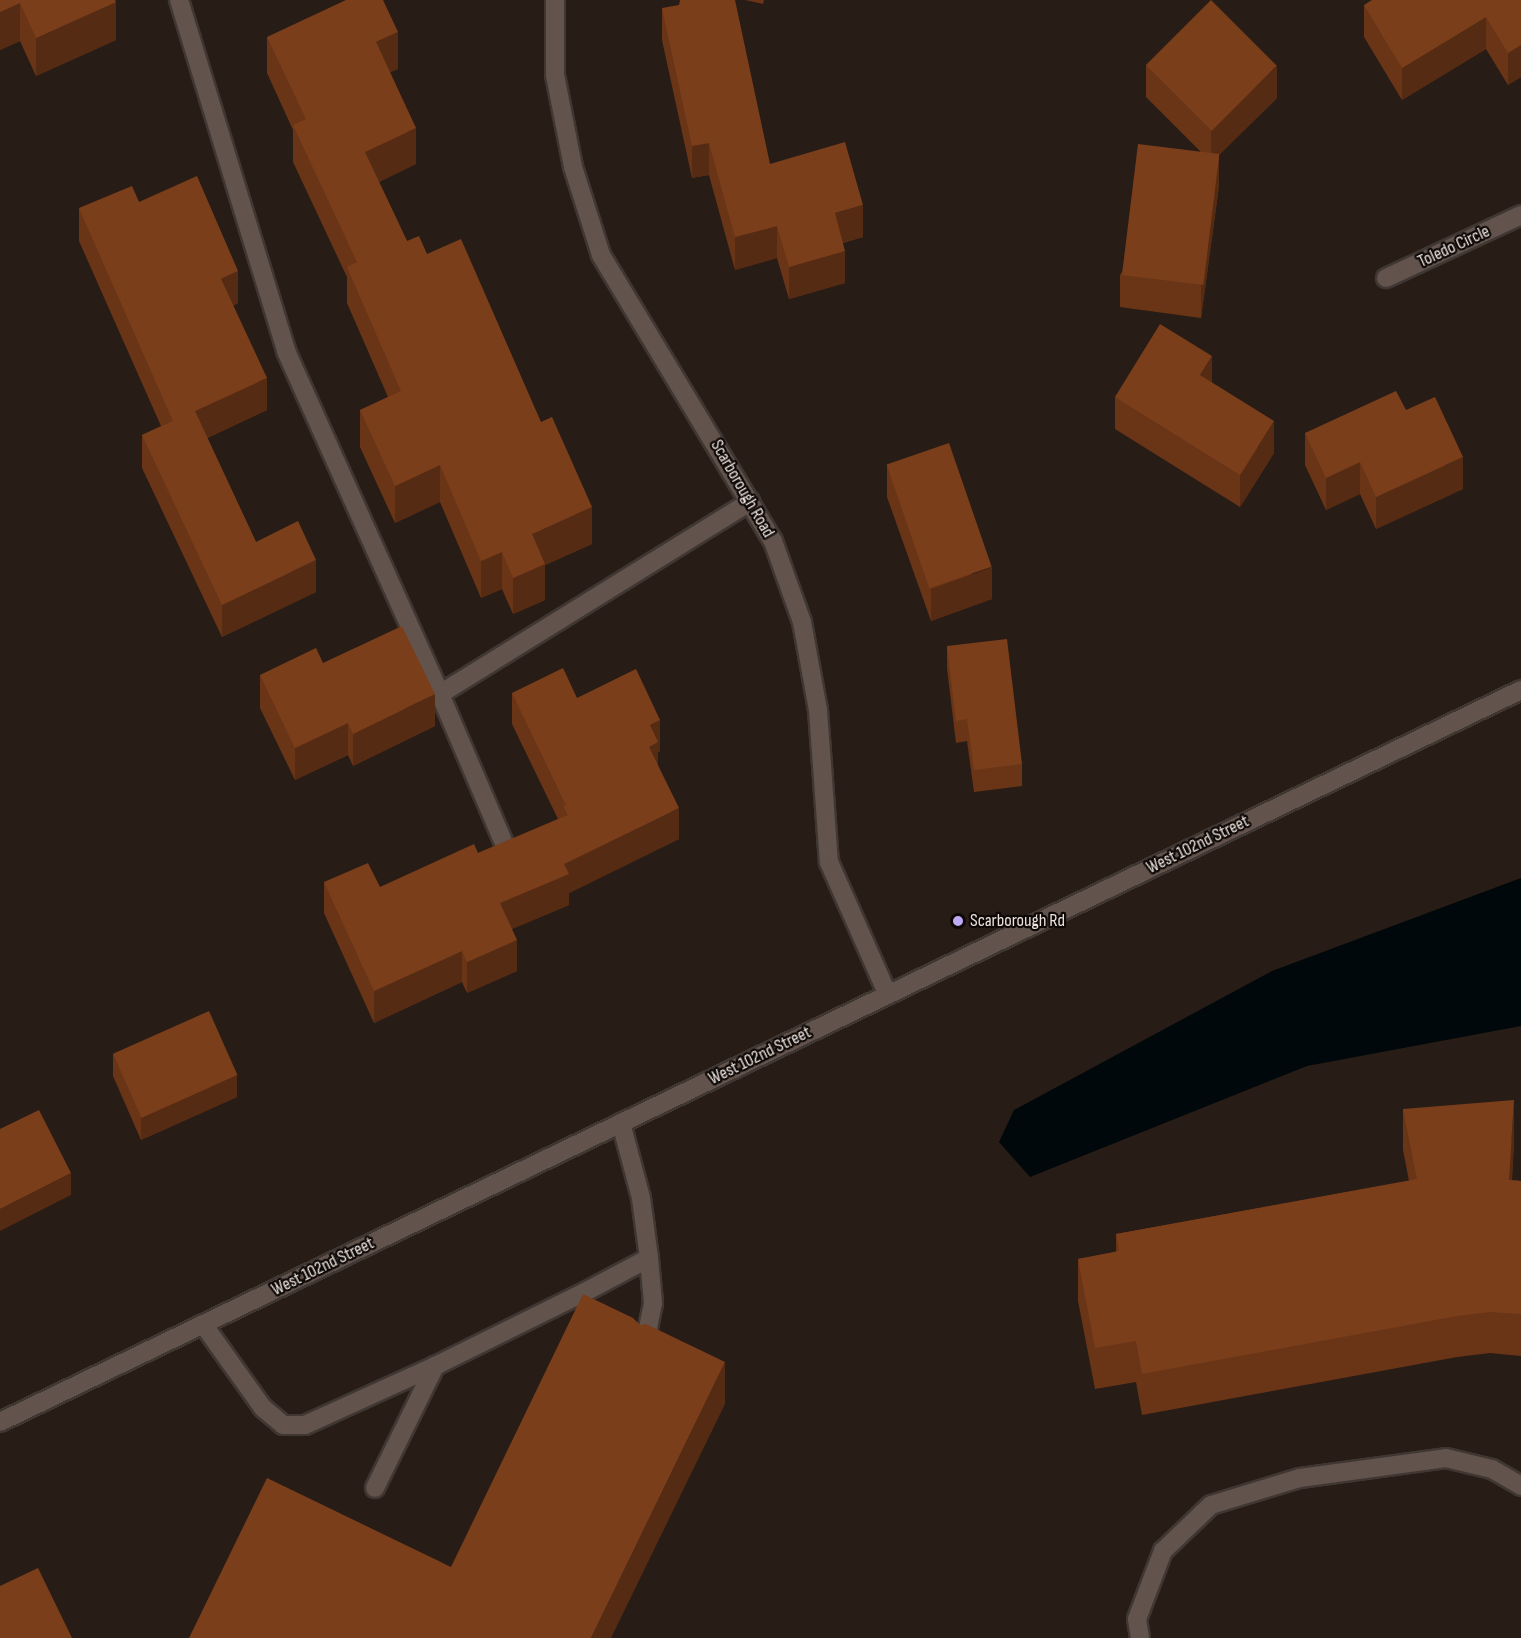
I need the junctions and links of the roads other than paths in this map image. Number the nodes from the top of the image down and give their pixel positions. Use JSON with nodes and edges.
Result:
{"nodes":[{"id":1,"x":181,"y":0,"type":"edge"},
{"id":2,"x":555,"y":0,"type":"edge"},
{"id":3,"x":1521,"y":215,"type":"edge"},
{"id":4,"x":1386,"y":278,"type":"dead end"},
{"id":5,"x":750,"y":502,"type":"junction"},
{"id":6,"x":1521,"y":690,"type":"edge"},
{"id":7,"x":440,"y":694,"type":"junction"},
{"id":8,"x":504,"y":843,"type":"edge"},
{"id":9,"x":888,"y":995,"type":"junction"},
{"id":10,"x":621,"y":1123,"type":"junction"},
{"id":11,"x":649,"y":1258,"type":"junction"},
{"id":12,"x":203,"y":1324,"type":"junction"},
{"id":13,"x":643,"y":1355,"type":"edge"},
{"id":14,"x":435,"y":1365,"type":"junction"},
{"id":15,"x":0,"y":1422,"type":"edge"},
{"id":16,"x":1521,"y":1486,"type":"edge"},
{"id":17,"x":375,"y":1488,"type":"dead end"},
{"id":18,"x":1140,"y":1638,"type":"edge"}],
"edges":[{"from":1,"to":7,"type":"street"},
{"from":2,"to":5,"type":"street","name":"Scarborough Road"},
{"from":3,"to":4,"type":"street","name":"Toledo Circle"},
{"from":5,"to":7,"type":"street"},
{"from":5,"to":9,"type":"street","name":"Scarborough Road"},
{"from":6,"to":9,"type":"street","name":"West 102nd Street"},
{"from":7,"to":8,"type":"street"},
{"from":9,"to":10,"type":"street","name":"West 102nd Street"},
{"from":10,"to":11,"type":"street"},
{"from":10,"to":12,"type":"street","name":"West 102nd Street"},
{"from":11,"to":13,"type":"street"},
{"from":11,"to":14,"type":"street"},
{"from":12,"to":14,"type":"street"},
{"from":12,"to":15,"type":"street","name":"West 102nd Street"},
{"from":14,"to":17,"type":"street"},
{"from":16,"to":18,"type":"street"}]}
